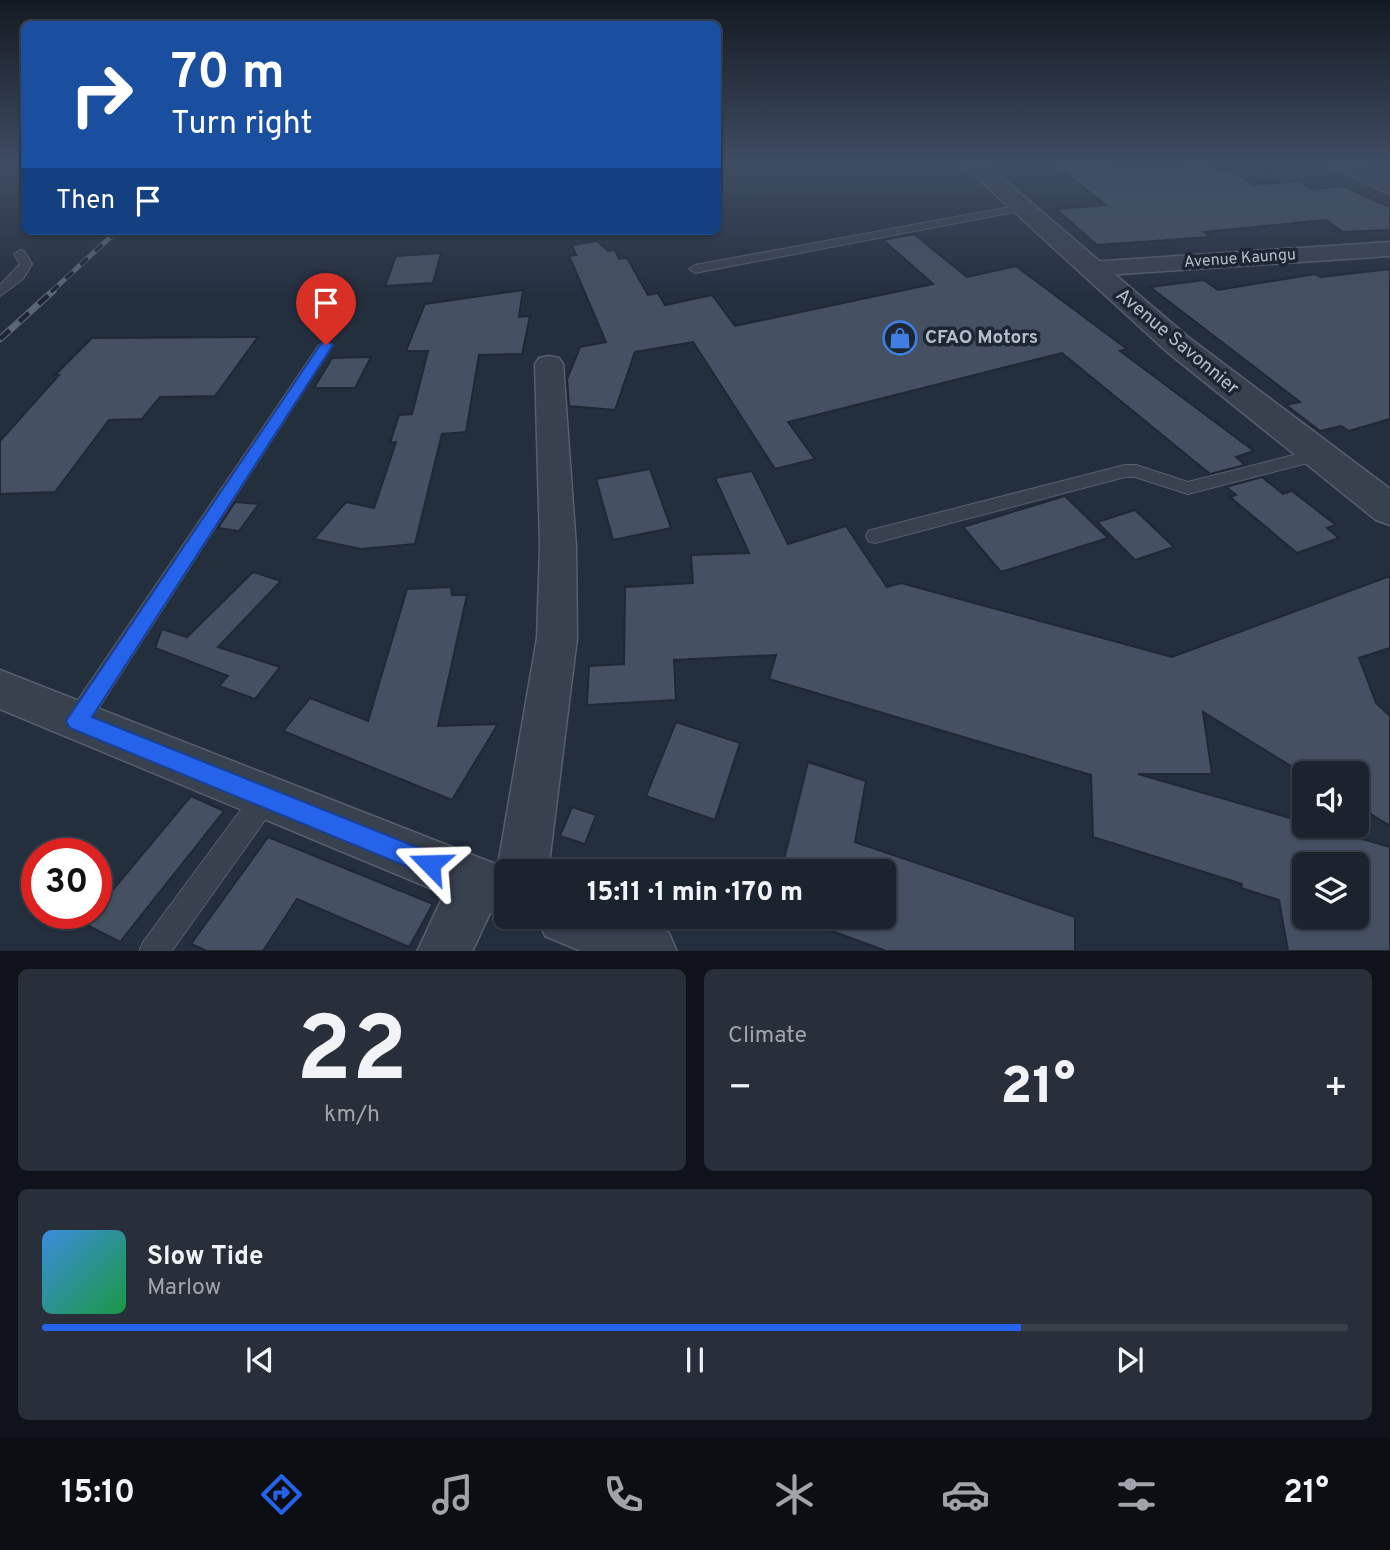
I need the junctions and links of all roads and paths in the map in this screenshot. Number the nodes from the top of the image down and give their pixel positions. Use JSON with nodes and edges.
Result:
{"nodes":[{"id":1,"x":1019,"y":208,"type":"edge"},
{"id":2,"x":1021,"y":208,"type":"edge"},
{"id":3,"x":1390,"y":249,"type":"edge"},
{"id":4,"x":20,"y":254,"type":"dead end"},
{"id":5,"x":695,"y":269,"type":"dead end"},
{"id":6,"x":1090,"y":269,"type":"junction"},
{"id":7,"x":0,"y":292,"type":"edge"},
{"id":8,"x":326,"y":345,"type":"dead end"},
{"id":9,"x":549,"y":364,"type":"dead end"},
{"id":10,"x":1317,"y":455,"type":"junction"},
{"id":11,"x":1390,"y":510,"type":"edge"},
{"id":12,"x":875,"y":536,"type":"dead end"},
{"id":13,"x":0,"y":689,"type":"edge"},
{"id":14,"x":77,"y":721,"type":"junction"},
{"id":15,"x":266,"y":797,"type":"junction"},
{"id":16,"x":507,"y":859,"type":"edge"},
{"id":17,"x":494,"y":880,"type":"edge"},
{"id":18,"x":494,"y":892,"type":"edge"},
{"id":19,"x":594,"y":929,"type":"edge"},
{"id":20,"x":153,"y":951,"type":"edge"},
{"id":21,"x":444,"y":951,"type":"edge"},
{"id":22,"x":650,"y":951,"type":"edge"}],
"edges":[{"from":1,"to":5,"type":"lane"},
{"from":2,"to":6,"type":"street","name":"Avenue Savonnier"},
{"from":3,"to":6,"type":"street","name":"Avenue Kaungu"},
{"from":4,"to":7,"type":"lane"},
{"from":6,"to":10,"type":"street","name":"Avenue Savonnier"},
{"from":8,"to":14,"type":"lane"},
{"from":9,"to":16,"type":"street"},
{"from":10,"to":11,"type":"street","name":"Avenue Savonnier"},
{"from":10,"to":12,"type":"lane"},
{"from":13,"to":14,"type":"street"},
{"from":14,"to":15,"type":"street"},
{"from":15,"to":17,"type":"street"},
{"from":15,"to":20,"type":"lane"},
{"from":18,"to":21,"type":"street"},
{"from":19,"to":22,"type":"street"}]}
